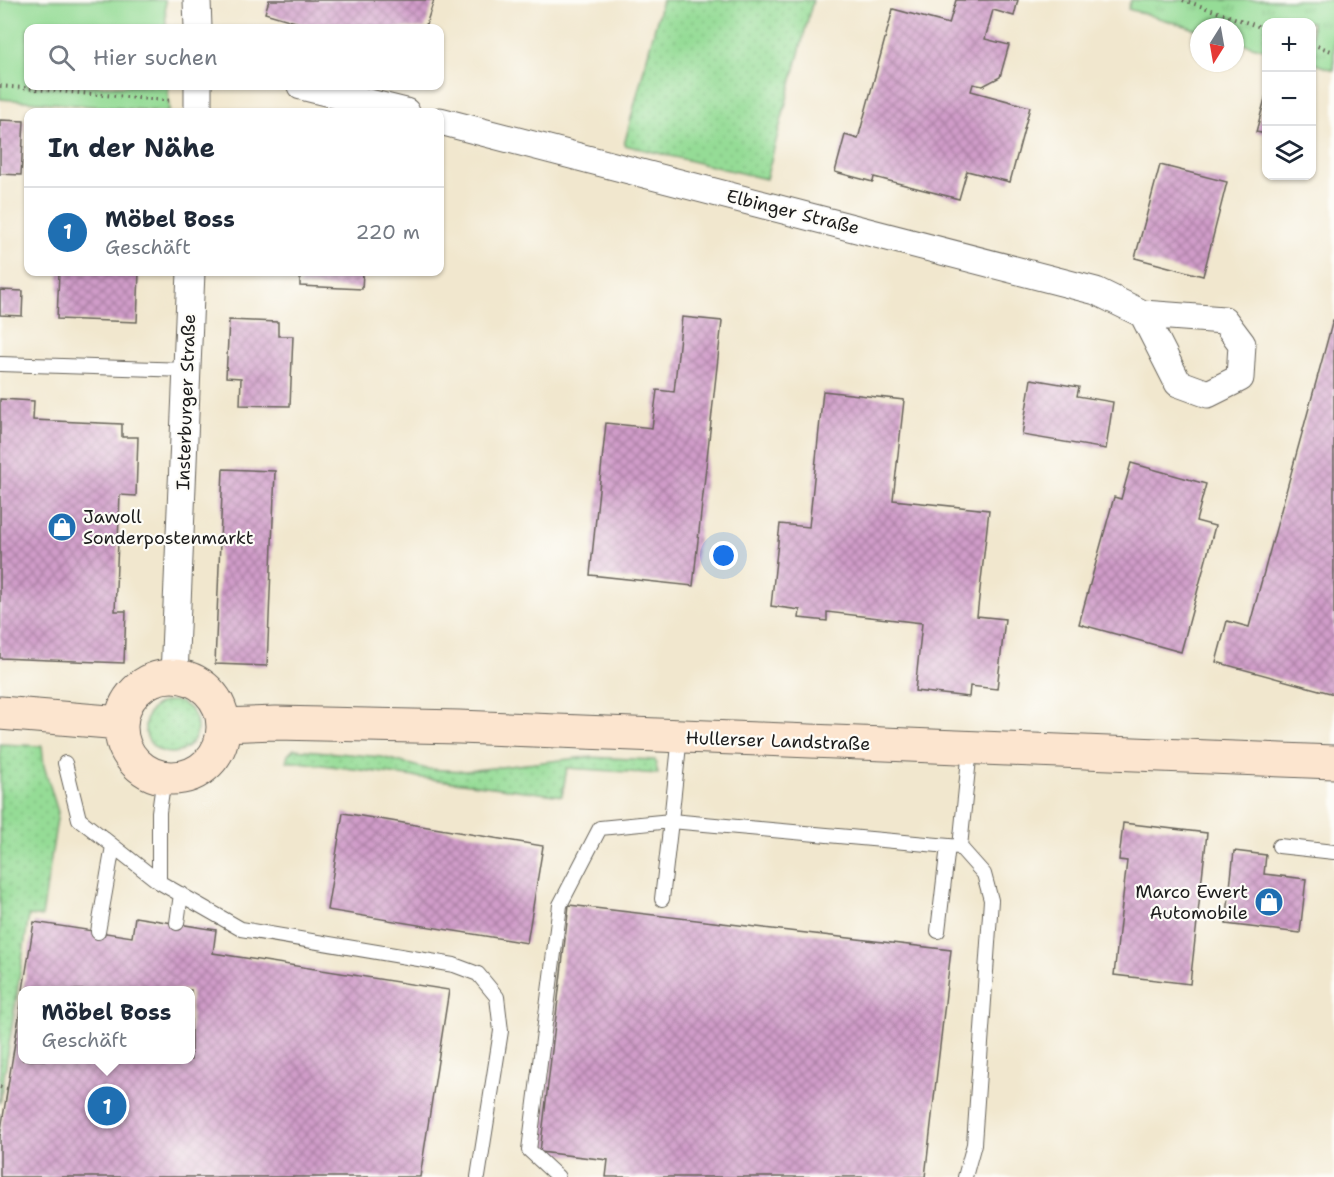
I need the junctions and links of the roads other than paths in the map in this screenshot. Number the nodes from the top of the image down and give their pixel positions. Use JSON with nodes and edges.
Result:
{"nodes":[{"id":1,"x":197,"y":0,"type":"edge"},
{"id":2,"x":198,"y":24,"type":"edge"},
{"id":3,"x":317,"y":90,"type":"edge"},
{"id":4,"x":390,"y":108,"type":"edge"},
{"id":5,"x":444,"y":122,"type":"edge"},
{"id":6,"x":191,"y":276,"type":"edge"},
{"id":7,"x":1143,"y":314,"type":"dead end"},
{"id":8,"x":0,"y":364,"type":"edge"},
{"id":9,"x":187,"y":370,"type":"junction"},
{"id":10,"x":174,"y":676,"type":"junction"},
{"id":11,"x":0,"y":713,"type":"edge"},
{"id":12,"x":121,"y":723,"type":"junction"},
{"id":13,"x":223,"y":725,"type":"junction"},
{"id":14,"x":680,"y":736,"type":"junction"},
{"id":15,"x":970,"y":749,"type":"junction"},
{"id":16,"x":1334,"y":762,"type":"edge"},
{"id":17,"x":65,"y":763,"type":"dead end"},
{"id":18,"x":164,"y":777,"type":"junction"},
{"id":19,"x":671,"y":821,"type":"junction"},
{"id":20,"x":113,"y":846,"type":"junction"},
{"id":21,"x":1279,"y":846,"type":"dead end"},
{"id":22,"x":954,"y":847,"type":"junction"},
{"id":23,"x":1334,"y":852,"type":"edge"},
{"id":24,"x":159,"y":882,"type":"junction"},
{"id":25,"x":181,"y":894,"type":"junction"},
{"id":26,"x":662,"y":899,"type":"dead end"},
{"id":27,"x":177,"y":923,"type":"dead end"},
{"id":28,"x":938,"y":931,"type":"dead end"},
{"id":29,"x":98,"y":932,"type":"dead end"},
{"id":30,"x":478,"y":1177,"type":"edge"},
{"id":31,"x":558,"y":1177,"type":"edge"},
{"id":32,"x":965,"y":1177,"type":"edge"}],
"edges":[{"from":1,"to":2,"type":"street"},
{"from":3,"to":4,"type":"street"},
{"from":5,"to":7,"type":"street","name":"Elbinger Straße"},
{"from":6,"to":9,"type":"street","name":"Insterburger Straße"},
{"from":8,"to":9,"type":"lane"},
{"from":9,"to":10,"type":"street","name":"Insterburger Straße"},
{"from":10,"to":12,"type":"street"},
{"from":10,"to":13,"type":"street"},
{"from":11,"to":12,"type":"street"},
{"from":12,"to":18,"type":"street"},
{"from":13,"to":14,"type":"street","name":"Hullerser Landstraße"},
{"from":13,"to":18,"type":"street"},
{"from":14,"to":15,"type":"street","name":"Hullerser Landstraße"},
{"from":14,"to":19,"type":"lane"},
{"from":15,"to":16,"type":"street","name":"Hullerser Landstraße"},
{"from":15,"to":22,"type":"lane"},
{"from":17,"to":20,"type":"lane"},
{"from":18,"to":24,"type":"lane"},
{"from":19,"to":22,"type":"lane"},
{"from":19,"to":26,"type":"lane"},
{"from":19,"to":31,"type":"lane"},
{"from":20,"to":24,"type":"lane"},
{"from":20,"to":29,"type":"lane"},
{"from":21,"to":23,"type":"lane"},
{"from":22,"to":28,"type":"lane"},
{"from":22,"to":32,"type":"lane"},
{"from":24,"to":25,"type":"lane"},
{"from":25,"to":27,"type":"lane"},
{"from":25,"to":30,"type":"lane"}]}
